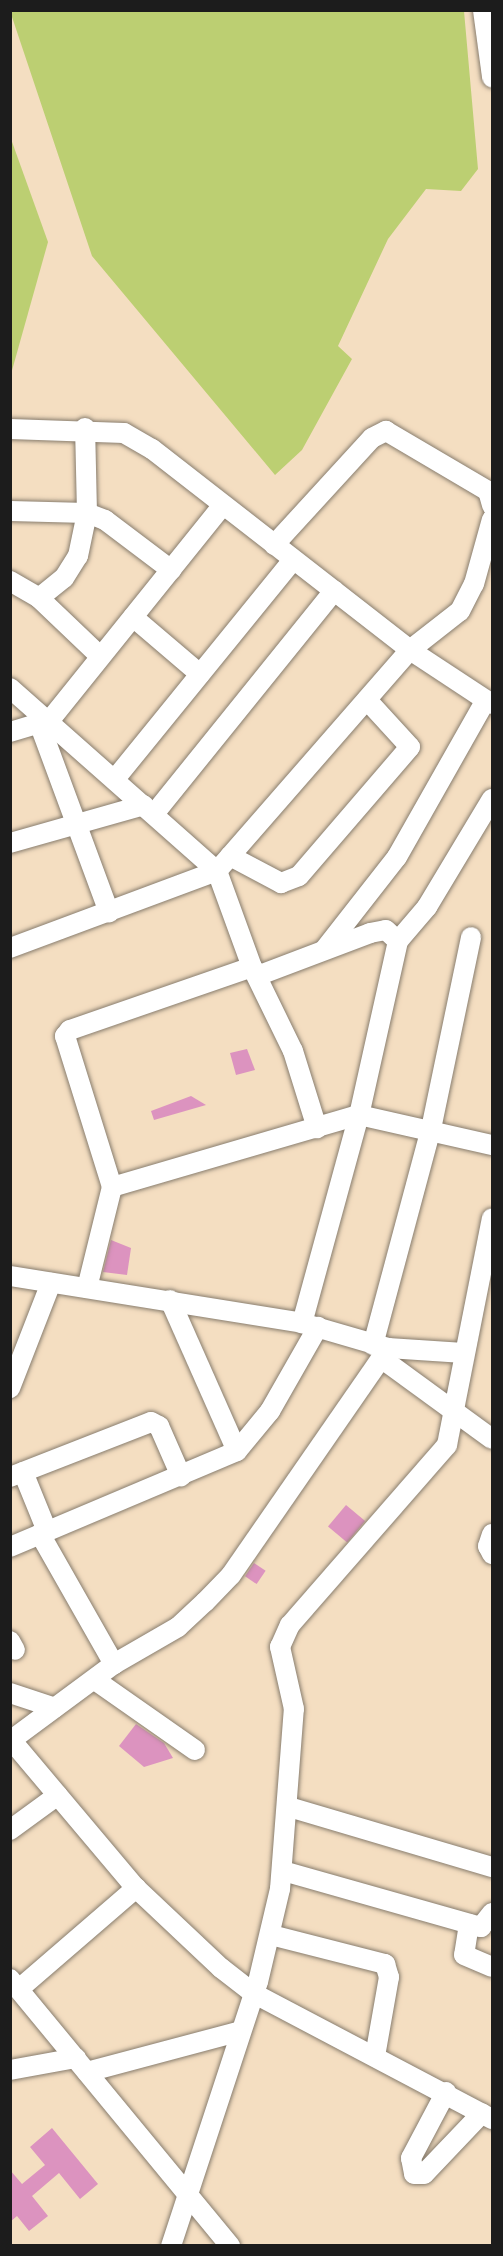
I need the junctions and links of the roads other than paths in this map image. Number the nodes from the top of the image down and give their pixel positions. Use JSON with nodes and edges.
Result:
{"nodes":[{"id":1,"x":483,"y":10,"type":"edge"},
{"id":2,"x":492,"y":77,"type":"edge"},
{"id":3,"x":85,"y":428,"type":"junction"},
{"id":4,"x":10,"y":429,"type":"edge"},
{"id":5,"x":492,"y":505,"type":"edge"},
{"id":6,"x":222,"y":506,"type":"junction"},
{"id":7,"x":10,"y":511,"type":"edge"},
{"id":8,"x":87,"y":513,"type":"junction"},
{"id":9,"x":492,"y":519,"type":"edge"},
{"id":10,"x":274,"y":545,"type":"junction"},
{"id":11,"x":293,"y":560,"type":"junction"},
{"id":12,"x":171,"y":570,"type":"junction"},
{"id":13,"x":10,"y":581,"type":"edge"},
{"id":14,"x":334,"y":591,"type":"junction"},
{"id":15,"x":39,"y":598,"type":"junction"},
{"id":16,"x":133,"y":617,"type":"junction"},
{"id":17,"x":410,"y":650,"type":"junction"},
{"id":18,"x":100,"y":656,"type":"junction"},
{"id":19,"x":200,"y":674,"type":"junction"},
{"id":20,"x":10,"y":688,"type":"edge"},
{"id":21,"x":367,"y":700,"type":"junction"},
{"id":22,"x":489,"y":702,"type":"edge"},
{"id":23,"x":45,"y":722,"type":"junction"},
{"id":24,"x":10,"y":732,"type":"edge"},
{"id":25,"x":115,"y":779,"type":"junction"},
{"id":26,"x":492,"y":799,"type":"edge"},
{"id":27,"x":149,"y":809,"type":"junction"},
{"id":28,"x":77,"y":824,"type":"junction"},
{"id":29,"x":10,"y":843,"type":"edge"},
{"id":30,"x":230,"y":856,"type":"junction"},
{"id":31,"x":217,"y":871,"type":"junction"},
{"id":32,"x":109,"y":912,"type":"junction"},
{"id":33,"x":471,"y":937,"type":"dead end"},
{"id":34,"x":398,"y":941,"type":"junction"},
{"id":35,"x":10,"y":948,"type":"edge"},
{"id":36,"x":324,"y":950,"type":"junction"},
{"id":37,"x":254,"y":971,"type":"junction"},
{"id":38,"x":359,"y":1115,"type":"junction"},
{"id":39,"x":317,"y":1128,"type":"junction"},
{"id":40,"x":431,"y":1129,"type":"junction"},
{"id":41,"x":492,"y":1145,"type":"edge"},
{"id":42,"x":112,"y":1186,"type":"junction"},
{"id":43,"x":492,"y":1218,"type":"edge"},
{"id":44,"x":11,"y":1278,"type":"edge"},
{"id":45,"x":51,"y":1283,"type":"junction"},
{"id":46,"x":87,"y":1288,"type":"junction"},
{"id":47,"x":170,"y":1300,"type":"junction"},
{"id":48,"x":310,"y":1325,"type":"junction"},
{"id":49,"x":381,"y":1350,"type":"junction"},
{"id":50,"x":464,"y":1353,"type":"junction"},
{"id":51,"x":10,"y":1388,"type":"edge"},
{"id":52,"x":452,"y":1410,"type":"junction"},
{"id":53,"x":492,"y":1439,"type":"edge"},
{"id":54,"x":237,"y":1451,"type":"junction"},
{"id":55,"x":16,"y":1474,"type":"edge"},
{"id":56,"x":181,"y":1476,"type":"junction"},
{"id":57,"x":43,"y":1532,"type":"junction"},
{"id":58,"x":492,"y":1534,"type":"edge"},
{"id":59,"x":10,"y":1548,"type":"edge"},
{"id":60,"x":492,"y":1554,"type":"edge"},
{"id":61,"x":114,"y":1664,"type":"junction"},
{"id":62,"x":95,"y":1680,"type":"junction"},
{"id":63,"x":10,"y":1693,"type":"edge"},
{"id":64,"x":55,"y":1708,"type":"junction"},
{"id":65,"x":11,"y":1741,"type":"edge"},
{"id":66,"x":195,"y":1750,"type":"dead end"},
{"id":67,"x":58,"y":1795,"type":"junction"},
{"id":68,"x":289,"y":1807,"type":"junction"},
{"id":69,"x":10,"y":1830,"type":"edge"},
{"id":70,"x":492,"y":1867,"type":"edge"},
{"id":71,"x":283,"y":1871,"type":"junction"},
{"id":72,"x":136,"y":1888,"type":"junction"},
{"id":73,"x":484,"y":1923,"type":"edge"},
{"id":74,"x":271,"y":1935,"type":"junction"},
{"id":75,"x":492,"y":1967,"type":"edge"},
{"id":76,"x":15,"y":1984,"type":"edge"},
{"id":77,"x":253,"y":1993,"type":"junction"},
{"id":78,"x":237,"y":2032,"type":"junction"},
{"id":79,"x":375,"y":2056,"type":"junction"},
{"id":80,"x":81,"y":2065,"type":"junction"},
{"id":81,"x":10,"y":2070,"type":"edge"},
{"id":82,"x":446,"y":2092,"type":"junction"},
{"id":83,"x":487,"y":2116,"type":"edge"},
{"id":84,"x":188,"y":2194,"type":"junction"},
{"id":85,"x":171,"y":2246,"type":"edge"},
{"id":86,"x":230,"y":2246,"type":"edge"}],
"edges":[{"from":1,"to":2,"type":"street"},
{"from":3,"to":4,"type":"street"},
{"from":3,"to":6,"type":"street"},
{"from":3,"to":8,"type":"street"},
{"from":5,"to":10,"type":"street"},
{"from":6,"to":10,"type":"street"},
{"from":6,"to":12,"type":"street"},
{"from":7,"to":8,"type":"street"},
{"from":8,"to":12,"type":"street"},
{"from":8,"to":15,"type":"street"},
{"from":9,"to":17,"type":"street"},
{"from":10,"to":11,"type":"street"},
{"from":11,"to":14,"type":"street"},
{"from":11,"to":19,"type":"street"},
{"from":12,"to":16,"type":"street"},
{"from":13,"to":15,"type":"street"},
{"from":14,"to":17,"type":"street"},
{"from":14,"to":27,"type":"street"},
{"from":15,"to":18,"type":"street"},
{"from":16,"to":18,"type":"street"},
{"from":16,"to":19,"type":"street"},
{"from":17,"to":21,"type":"street"},
{"from":17,"to":22,"type":"street"},
{"from":18,"to":23,"type":"street"},
{"from":19,"to":25,"type":"street"},
{"from":20,"to":23,"type":"street"},
{"from":21,"to":30,"type":"street"},
{"from":21,"to":30,"type":"street"},
{"from":22,"to":36,"type":"street"},
{"from":23,"to":24,"type":"street"},
{"from":23,"to":25,"type":"street"},
{"from":23,"to":28,"type":"street"},
{"from":25,"to":27,"type":"street"},
{"from":26,"to":34,"type":"street"},
{"from":27,"to":28,"type":"street"},
{"from":27,"to":31,"type":"street"},
{"from":28,"to":29,"type":"street"},
{"from":28,"to":32,"type":"street"},
{"from":30,"to":31,"type":"street"},
{"from":31,"to":32,"type":"street"},
{"from":31,"to":37,"type":"street"},
{"from":32,"to":35,"type":"street"},
{"from":33,"to":40,"type":"street"},
{"from":34,"to":36,"type":"street"},
{"from":34,"to":38,"type":"street"},
{"from":36,"to":37,"type":"street"},
{"from":37,"to":39,"type":"street"},
{"from":37,"to":42,"type":"street"},
{"from":38,"to":39,"type":"street"},
{"from":38,"to":40,"type":"street"},
{"from":38,"to":48,"type":"street"},
{"from":39,"to":42,"type":"street"},
{"from":40,"to":41,"type":"street"},
{"from":40,"to":49,"type":"street"},
{"from":42,"to":46,"type":"street"},
{"from":43,"to":50,"type":"street"},
{"from":44,"to":45,"type":"street"},
{"from":45,"to":46,"type":"street"},
{"from":45,"to":51,"type":"street"},
{"from":46,"to":47,"type":"street"},
{"from":47,"to":48,"type":"street"},
{"from":47,"to":54,"type":"street"},
{"from":48,"to":49,"type":"street"},
{"from":48,"to":54,"type":"street"},
{"from":49,"to":50,"type":"street"},
{"from":49,"to":52,"type":"street"},
{"from":49,"to":61,"type":"street"},
{"from":50,"to":52,"type":"street"},
{"from":52,"to":53,"type":"street"},
{"from":52,"to":68,"type":"street"},
{"from":54,"to":56,"type":"street"},
{"from":55,"to":56,"type":"street"},
{"from":55,"to":57,"type":"street"},
{"from":56,"to":57,"type":"street"},
{"from":57,"to":59,"type":"street"},
{"from":57,"to":61,"type":"street"},
{"from":58,"to":60,"type":"street"},
{"from":61,"to":62,"type":"street"},
{"from":62,"to":64,"type":"street"},
{"from":62,"to":66,"type":"street"},
{"from":63,"to":64,"type":"street"},
{"from":64,"to":65,"type":"street"},
{"from":65,"to":67,"type":"street"},
{"from":67,"to":69,"type":"street"},
{"from":67,"to":72,"type":"street"},
{"from":68,"to":70,"type":"street"},
{"from":68,"to":71,"type":"street"},
{"from":71,"to":73,"type":"street"},
{"from":71,"to":74,"type":"street"},
{"from":72,"to":76,"type":"street"},
{"from":72,"to":77,"type":"street"},
{"from":73,"to":75,"type":"street"},
{"from":74,"to":77,"type":"street"},
{"from":74,"to":79,"type":"street"},
{"from":76,"to":80,"type":"street"},
{"from":77,"to":78,"type":"street"},
{"from":77,"to":79,"type":"street"},
{"from":78,"to":80,"type":"street"},
{"from":78,"to":84,"type":"street"},
{"from":79,"to":82,"type":"street"},
{"from":80,"to":81,"type":"street"},
{"from":80,"to":84,"type":"street"},
{"from":82,"to":83,"type":"street"},
{"from":82,"to":83,"type":"street"},
{"from":84,"to":85,"type":"street"},
{"from":84,"to":86,"type":"street"}]}
